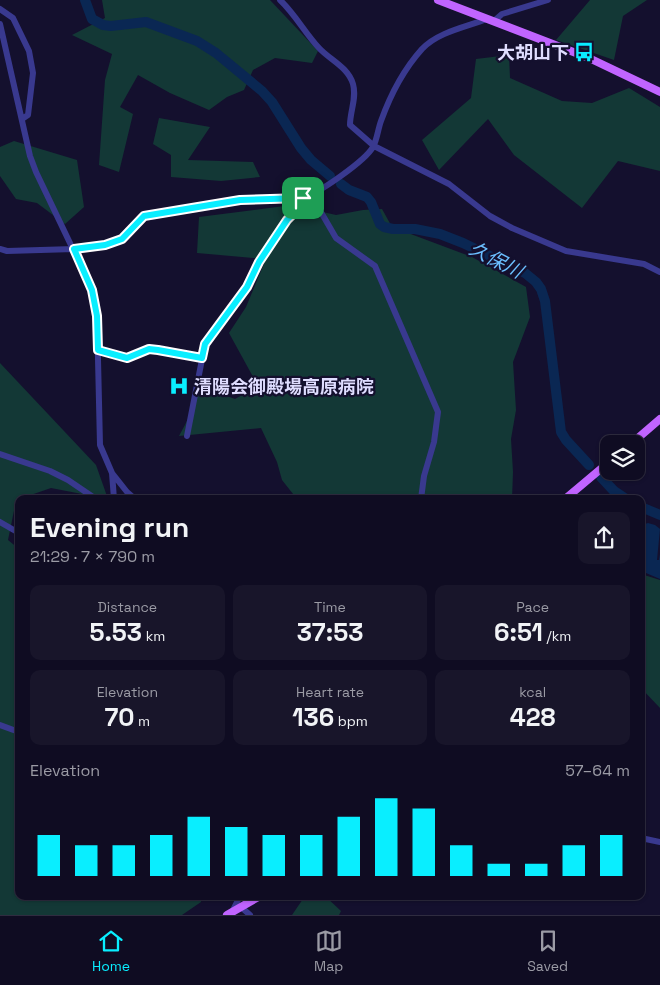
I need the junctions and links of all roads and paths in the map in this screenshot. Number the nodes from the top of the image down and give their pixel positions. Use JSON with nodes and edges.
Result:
{"nodes":[{"id":1,"x":280,"y":0,"type":"edge"},
{"id":2,"x":438,"y":0,"type":"edge"},
{"id":3,"x":548,"y":0,"type":"edge"},
{"id":4,"x":0,"y":9,"type":"edge"},
{"id":5,"x":490,"y":20,"type":"junction"},
{"id":6,"x":0,"y":24,"type":"edge"},
{"id":7,"x":660,"y":92,"type":"edge"},
{"id":8,"x":22,"y":119,"type":"junction"},
{"id":9,"x":374,"y":146,"type":"junction"},
{"id":10,"x":311,"y":195,"type":"junction"},
{"id":11,"x":303,"y":198,"type":"junction"},
{"id":12,"x":0,"y":249,"type":"edge"},
{"id":13,"x":74,"y":249,"type":"junction"},
{"id":14,"x":660,"y":272,"type":"edge"},
{"id":15,"x":98,"y":350,"type":"junction"},
{"id":16,"x":202,"y":358,"type":"junction"},
{"id":17,"x":660,"y":419,"type":"edge"},
{"id":18,"x":641,"y":435,"type":"edge"},
{"id":19,"x":187,"y":436,"type":"dead end"},
{"id":20,"x":0,"y":454,"type":"edge"},
{"id":21,"x":600,"y":470,"type":"edge"},
{"id":22,"x":112,"y":473,"type":"junction"},
{"id":23,"x":90,"y":495,"type":"edge"},
{"id":24,"x":114,"y":495,"type":"edge"},
{"id":25,"x":131,"y":495,"type":"edge"},
{"id":26,"x":422,"y":495,"type":"edge"},
{"id":27,"x":570,"y":495,"type":"edge"},
{"id":28,"x":0,"y":522,"type":"edge"},
{"id":29,"x":15,"y":531,"type":"edge"},
{"id":30,"x":0,"y":725,"type":"edge"},
{"id":31,"x":15,"y":731,"type":"edge"},
{"id":32,"x":645,"y":839,"type":"edge"},
{"id":33,"x":660,"y":842,"type":"edge"},
{"id":34,"x":238,"y":900,"type":"edge"},
{"id":35,"x":253,"y":900,"type":"edge"},
{"id":36,"x":241,"y":907,"type":"junction"},
{"id":37,"x":230,"y":913,"type":"edge"},
{"id":38,"x":250,"y":915,"type":"edge"}],
"edges":[{"from":1,"to":9,"type":"street"},
{"from":2,"to":5,"type":"main road"},
{"from":3,"to":5,"type":"street"},
{"from":4,"to":8,"type":"street"},
{"from":5,"to":7,"type":"main road"},
{"from":5,"to":9,"type":"street"},
{"from":6,"to":8,"type":"street"},
{"from":8,"to":13,"type":"street"},
{"from":9,"to":10,"type":"street"},
{"from":9,"to":14,"type":"street"},
{"from":10,"to":11,"type":"street"},
{"from":10,"to":26,"type":"street"},
{"from":11,"to":13,"type":"street"},
{"from":11,"to":16,"type":"street"},
{"from":12,"to":13,"type":"street"},
{"from":13,"to":15,"type":"street"},
{"from":15,"to":16,"type":"street"},
{"from":15,"to":22,"type":"street"},
{"from":16,"to":19,"type":"street"},
{"from":17,"to":18,"type":"main road"},
{"from":20,"to":23,"type":"street"},
{"from":21,"to":27,"type":"main road"},
{"from":22,"to":24,"type":"street"},
{"from":22,"to":25,"type":"street"},
{"from":28,"to":29,"type":"street"},
{"from":30,"to":31,"type":"street"},
{"from":32,"to":33,"type":"street"},
{"from":34,"to":37,"type":"street"},
{"from":35,"to":36,"type":"main road"},
{"from":36,"to":37,"type":"main road"},
{"from":36,"to":38,"type":"street"}]}
